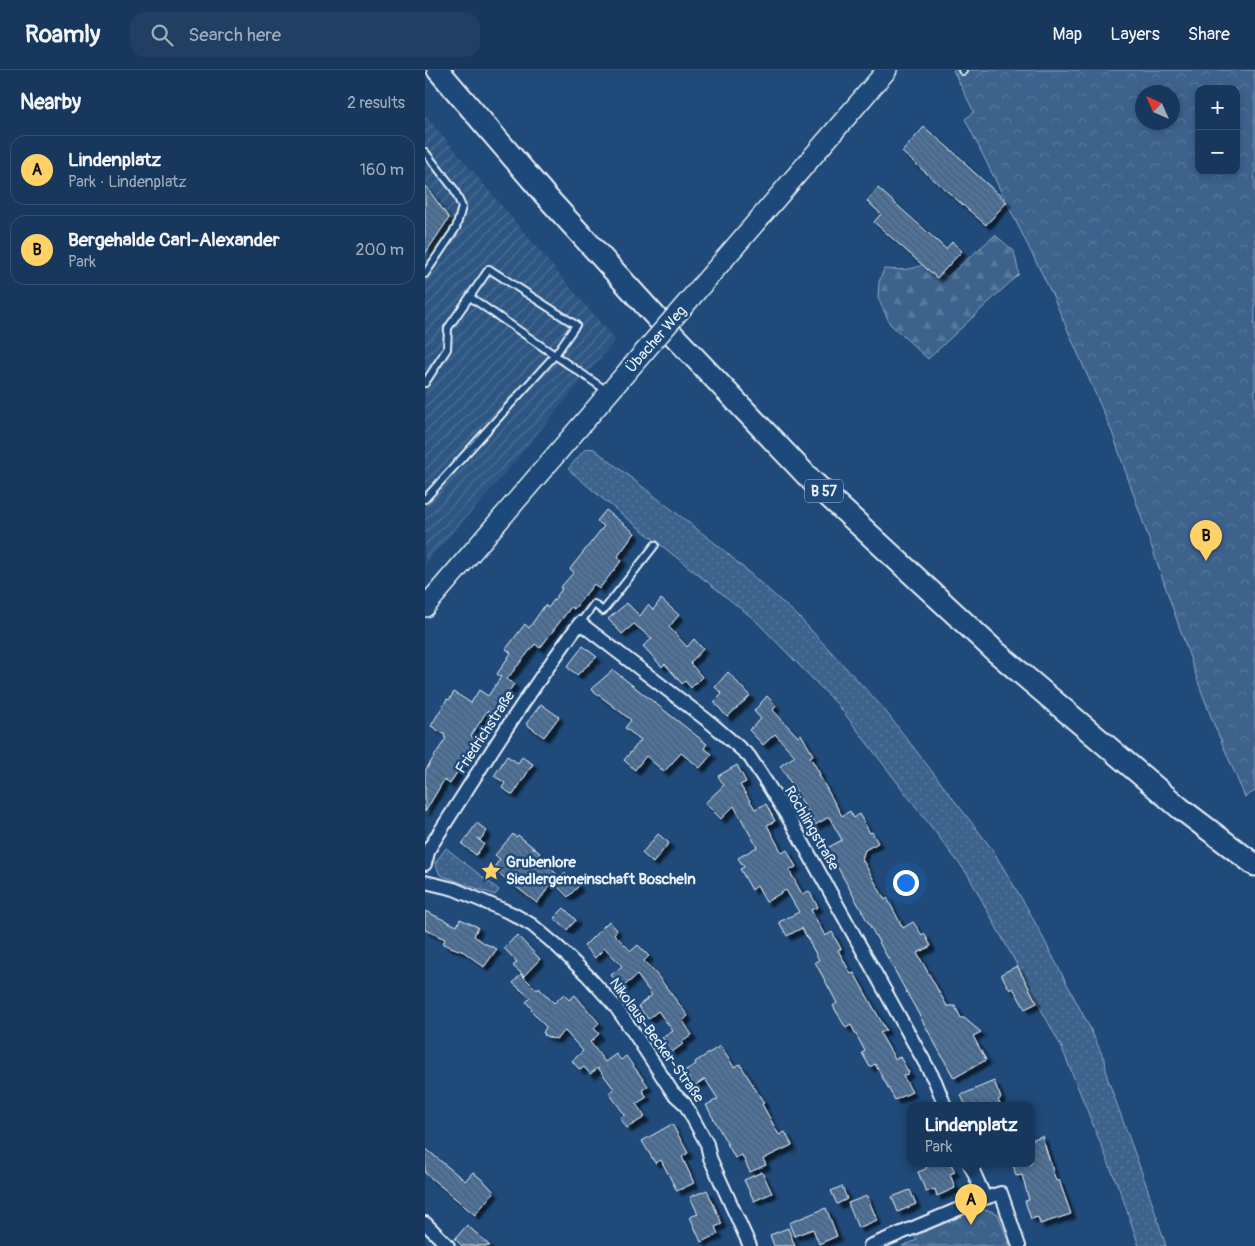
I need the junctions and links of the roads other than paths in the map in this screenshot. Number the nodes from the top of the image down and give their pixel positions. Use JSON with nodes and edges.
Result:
{"nodes":[{"id":1,"x":438,"y":70,"type":"edge"},
{"id":2,"x":887,"y":70,"type":"edge"},
{"id":3,"x":425,"y":152,"type":"edge"},
{"id":4,"x":425,"y":274,"type":"edge"},
{"id":5,"x":470,"y":298,"type":"junction"},
{"id":6,"x":555,"y":355,"type":"junction"},
{"id":7,"x":425,"y":383,"type":"edge"},
{"id":8,"x":609,"y":392,"type":"junction"},
{"id":9,"x":425,"y":499,"type":"edge"},
{"id":10,"x":655,"y":545,"type":"dead end"},
{"id":11,"x":425,"y":607,"type":"edge"},
{"id":12,"x":581,"y":623,"type":"junction"},
{"id":13,"x":425,"y":864,"type":"edge"},
{"id":14,"x":1255,"y":865,"type":"edge"},
{"id":15,"x":425,"y":882,"type":"edge"},
{"id":16,"x":943,"y":1102,"type":"edge"},
{"id":17,"x":971,"y":1167,"type":"edge"},
{"id":18,"x":985,"y":1198,"type":"junction"},
{"id":19,"x":425,"y":1223,"type":"edge"},
{"id":20,"x":448,"y":1246,"type":"edge"},
{"id":21,"x":749,"y":1246,"type":"edge"},
{"id":22,"x":870,"y":1246,"type":"edge"},
{"id":23,"x":1019,"y":1246,"type":"edge"}],
"edges":[{"from":1,"to":14,"type":"main road","number":"B 57"},
{"from":2,"to":8,"type":"street","name":"Übacher Weg","bridge":true},
{"from":3,"to":4,"type":"lane"},
{"from":5,"to":6,"type":"lane"},
{"from":5,"to":6,"type":"lane"},
{"from":5,"to":7,"type":"lane"},
{"from":6,"to":8,"type":"lane"},
{"from":6,"to":9,"type":"lane"},
{"from":8,"to":11,"type":"street","name":"Übacher Weg"},
{"from":10,"to":12,"type":"lane"},
{"from":12,"to":13,"type":"street","name":"Friedrichstraße"},
{"from":12,"to":16,"type":"street","name":"Röchlingstraße"},
{"from":15,"to":21,"type":"street","name":"Nikolaus-Becker-Straße"},
{"from":17,"to":18,"type":"street"},
{"from":18,"to":22,"type":"street"},
{"from":18,"to":23,"type":"street"},
{"from":19,"to":20,"type":"street"}]}
